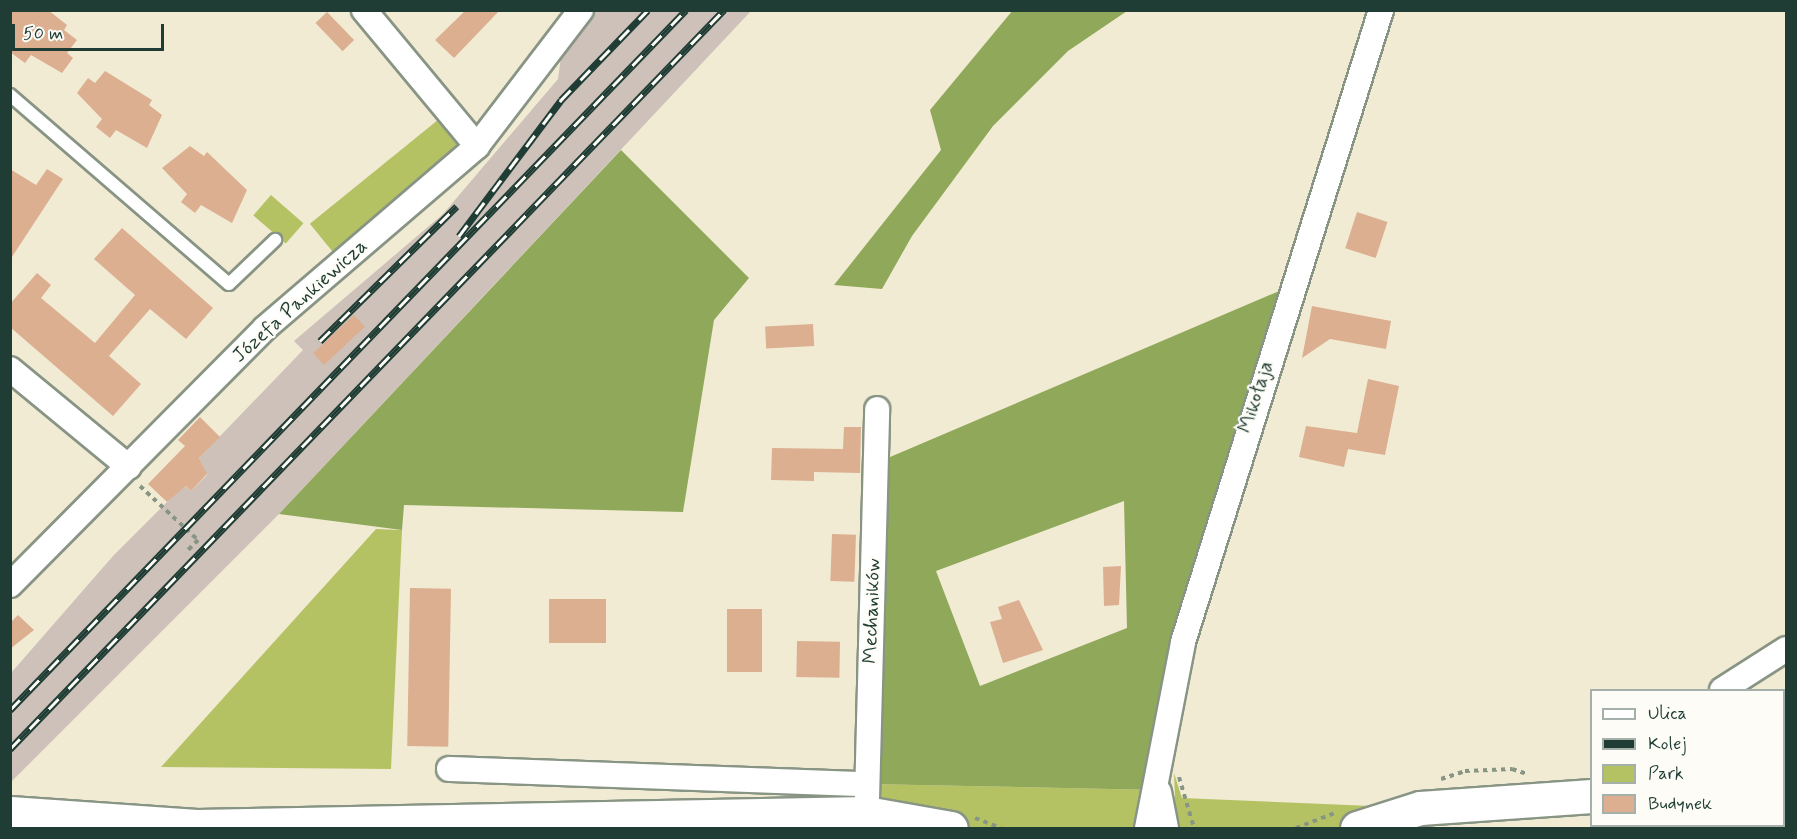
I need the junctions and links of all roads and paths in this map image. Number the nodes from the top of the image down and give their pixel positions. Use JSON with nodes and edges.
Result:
{"nodes":[{"id":1,"x":364,"y":10,"type":"edge"},
{"id":2,"x":581,"y":10,"type":"edge"},
{"id":3,"x":1381,"y":10,"type":"edge"},
{"id":4,"x":10,"y":95,"type":"edge"},
{"id":5,"x":477,"y":146,"type":"junction"},
{"id":6,"x":275,"y":240,"type":"dead end"},
{"id":7,"x":10,"y":369,"type":"edge"},
{"id":8,"x":877,"y":409,"type":"dead end"},
{"id":9,"x":129,"y":467,"type":"junction"},
{"id":10,"x":185,"y":554,"type":"dead end"},
{"id":11,"x":10,"y":585,"type":"edge"},
{"id":12,"x":1786,"y":649,"type":"edge"},
{"id":13,"x":1724,"y":689,"type":"edge"},
{"id":14,"x":1174,"y":768,"type":"dead end"},
{"id":15,"x":449,"y":769,"type":"dead end"},
{"id":16,"x":1157,"y":790,"type":"junction"},
{"id":17,"x":1590,"y":796,"type":"edge"},
{"id":18,"x":867,"y":798,"type":"junction"},
{"id":19,"x":10,"y":813,"type":"edge"},
{"id":20,"x":951,"y":828,"type":"edge"},
{"id":21,"x":1148,"y":828,"type":"edge"},
{"id":22,"x":1166,"y":828,"type":"edge"},
{"id":23,"x":1194,"y":828,"type":"edge"},
{"id":24,"x":1357,"y":828,"type":"edge"}],
"edges":[{"from":1,"to":5,"type":"street"},
{"from":2,"to":5,"type":"street","name":"Józefa Pankiewicza"},
{"from":3,"to":16,"type":"street","name":"Mikołaja"},
{"from":4,"to":6,"type":"lane"},
{"from":5,"to":9,"type":"street","name":"Józefa Pankiewicza"},
{"from":7,"to":9,"type":"street"},
{"from":8,"to":18,"type":"street","name":"Mechaników"},
{"from":9,"to":10,"type":"path"},
{"from":9,"to":11,"type":"street","name":"Józefa Pankiewicza"},
{"from":12,"to":13,"type":"street"},
{"from":14,"to":23,"type":"path"},
{"from":15,"to":18,"type":"street"},
{"from":16,"to":21,"type":"street","name":"Mikołaja"},
{"from":16,"to":22,"type":"street","name":"Mikołaja"},
{"from":17,"to":24,"type":"street"},
{"from":18,"to":19,"type":"street"},
{"from":18,"to":20,"type":"street"}]}
